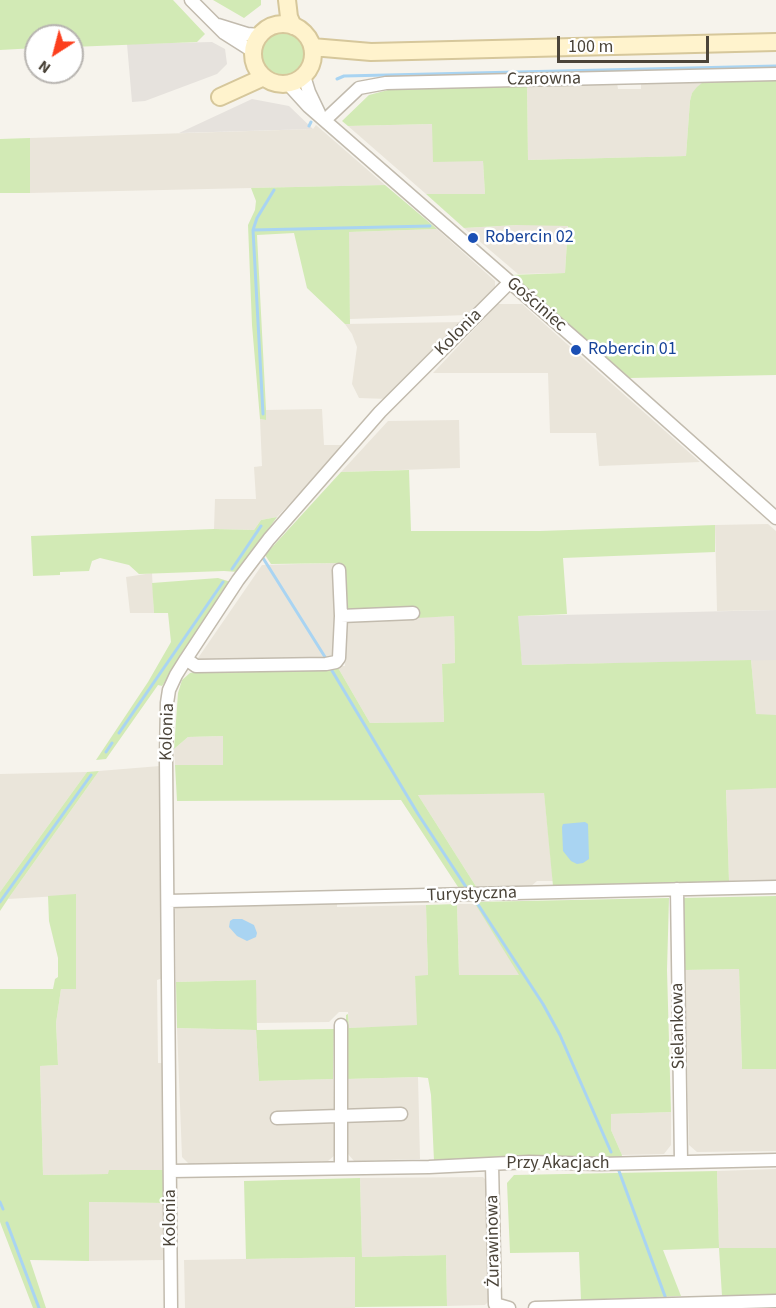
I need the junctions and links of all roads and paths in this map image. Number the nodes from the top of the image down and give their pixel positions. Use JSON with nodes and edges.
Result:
{"nodes":[{"id":1,"x":191,"y":0,"type":"edge"},
{"id":2,"x":277,"y":0,"type":"edge"},
{"id":3,"x":287,"y":0,"type":"edge"},
{"id":4,"x":217,"y":24,"type":"junction"},
{"id":5,"x":293,"y":26,"type":"junction"},
{"id":6,"x":267,"y":30,"type":"junction"},
{"id":7,"x":776,"y":42,"type":"edge"},
{"id":8,"x":312,"y":46,"type":"junction"},
{"id":9,"x":371,"y":52,"type":"junction"},
{"id":10,"x":254,"y":57,"type":"junction"},
{"id":11,"x":308,"y":70,"type":"junction"},
{"id":12,"x":776,"y":74,"type":"edge"},
{"id":13,"x":264,"y":77,"type":"junction"},
{"id":14,"x":288,"y":84,"type":"junction"},
{"id":15,"x":323,"y":118,"type":"junction"},
{"id":16,"x":510,"y":282,"type":"junction"},
{"id":17,"x":776,"y":518,"type":"edge"},
{"id":18,"x":339,"y":570,"type":"dead end"},
{"id":19,"x":413,"y":613,"type":"dead end"},
{"id":20,"x":341,"y":615,"type":"junction"},
{"id":21,"x":186,"y":659,"type":"junction"},
{"id":22,"x":776,"y":886,"type":"edge"},
{"id":23,"x":677,"y":889,"type":"junction"},
{"id":24,"x":168,"y":902,"type":"junction"},
{"id":25,"x":341,"y":1025,"type":"dead end"},
{"id":26,"x":401,"y":1114,"type":"dead end"},
{"id":27,"x":341,"y":1116,"type":"junction"},
{"id":28,"x":277,"y":1118,"type":"dead end"},
{"id":29,"x":776,"y":1160,"type":"edge"},
{"id":30,"x":681,"y":1162,"type":"junction"},
{"id":31,"x":492,"y":1164,"type":"junction"},
{"id":32,"x":341,"y":1168,"type":"junction"},
{"id":33,"x":171,"y":1172,"type":"junction"},
{"id":34,"x":776,"y":1301,"type":"edge"},
{"id":35,"x":171,"y":1308,"type":"edge"},
{"id":36,"x":509,"y":1308,"type":"edge"},
{"id":37,"x":535,"y":1308,"type":"edge"}],
"edges":[{"from":1,"to":4,"type":"street"},
{"from":2,"to":6,"type":"street"},
{"from":3,"to":5,"type":"street"},
{"from":4,"to":6,"type":"street"},
{"from":4,"to":10,"type":"street"},
{"from":5,"to":6,"type":"street"},
{"from":5,"to":8,"type":"street"},
{"from":6,"to":10,"type":"street"},
{"from":7,"to":9,"type":"street"},
{"from":8,"to":9,"type":"street"},
{"from":8,"to":11,"type":"street"},
{"from":9,"to":11,"type":"street"},
{"from":10,"to":13,"type":"street"},
{"from":10,"to":13,"type":"street"},
{"from":11,"to":14,"type":"street"},
{"from":11,"to":15,"type":"street","name":"Gościniec"},
{"from":12,"to":15,"type":"street","name":"Czarowna"},
{"from":13,"to":14,"type":"street"},
{"from":14,"to":15,"type":"street","name":"Gościniec"},
{"from":15,"to":16,"type":"street","name":"Gościniec"},
{"from":16,"to":17,"type":"street","name":"Gościniec"},
{"from":16,"to":21,"type":"street","name":"Kolonia"},
{"from":18,"to":20,"type":"street"},
{"from":19,"to":20,"type":"street"},
{"from":20,"to":21,"type":"street"},
{"from":21,"to":24,"type":"street","name":"Kolonia"},
{"from":22,"to":23,"type":"street","name":"Turystyczna"},
{"from":23,"to":24,"type":"street","name":"Turystyczna"},
{"from":23,"to":30,"type":"street","name":"Sielankowa"},
{"from":24,"to":33,"type":"street","name":"Kolonia"},
{"from":25,"to":27,"type":"street"},
{"from":26,"to":27,"type":"street"},
{"from":27,"to":28,"type":"street"},
{"from":27,"to":32,"type":"street"},
{"from":29,"to":30,"type":"street","name":"Przy Akacjach"},
{"from":30,"to":31,"type":"street","name":"Przy Akacjach"},
{"from":31,"to":32,"type":"street","name":"Przy Akacjach"},
{"from":31,"to":36,"type":"street","name":"Żurawinowa"},
{"from":32,"to":33,"type":"street","name":"Przy Akacjach"},
{"from":33,"to":35,"type":"street","name":"Kolonia"},
{"from":34,"to":37,"type":"street"}]}
